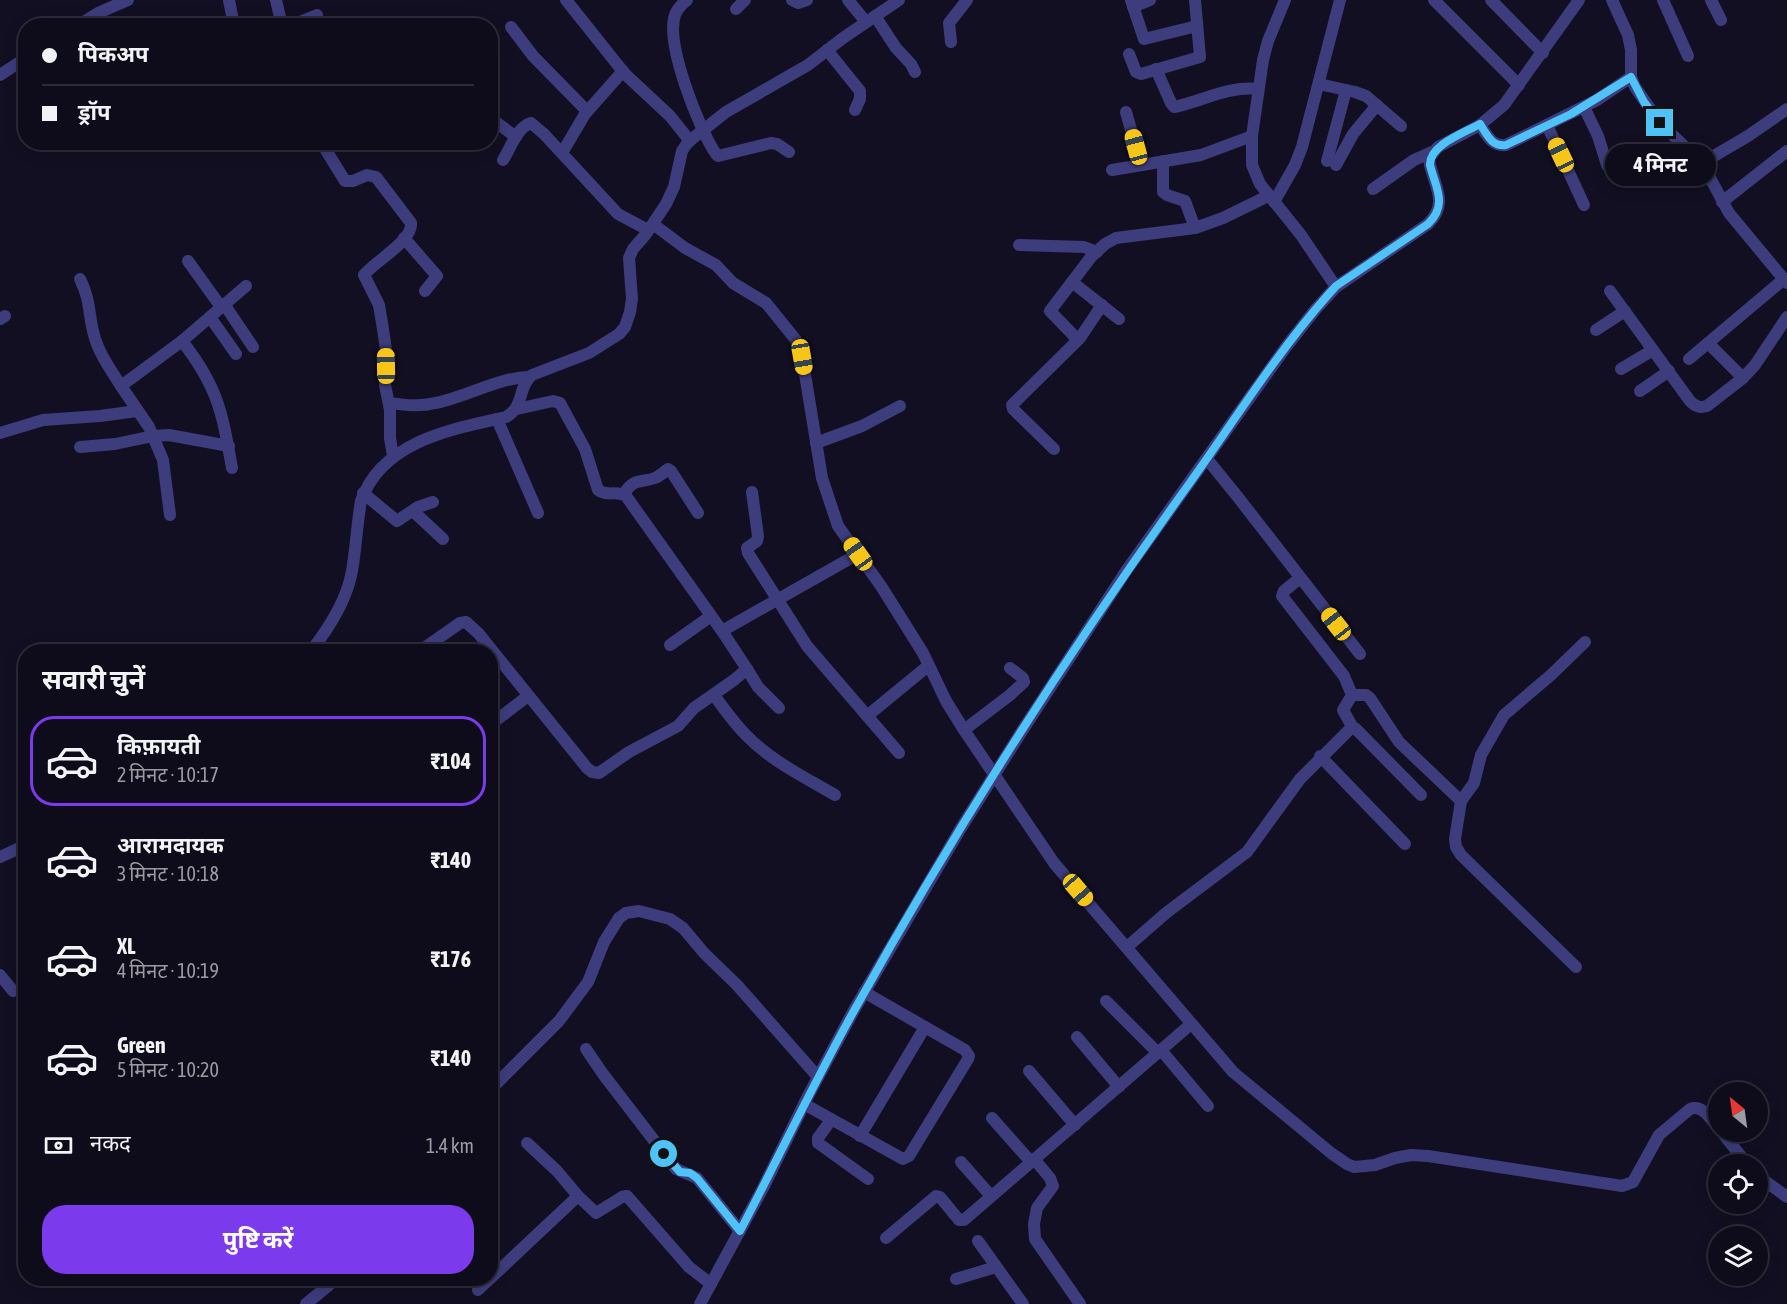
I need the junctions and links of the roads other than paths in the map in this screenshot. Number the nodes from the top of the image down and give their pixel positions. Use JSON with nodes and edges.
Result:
{"nodes":[{"id":1,"x":128,"y":0,"type":"edge"},
{"id":2,"x":229,"y":0,"type":"edge"},
{"id":3,"x":276,"y":0,"type":"edge"},
{"id":4,"x":566,"y":0,"type":"edge"},
{"id":5,"x":687,"y":0,"type":"edge"},
{"id":6,"x":792,"y":0,"type":"edge"},
{"id":7,"x":807,"y":0,"type":"edge"},
{"id":8,"x":848,"y":0,"type":"edge"},
{"id":9,"x":899,"y":0,"type":"edge"},
{"id":10,"x":967,"y":0,"type":"edge"},
{"id":11,"x":1150,"y":0,"type":"edge"},
{"id":12,"x":1195,"y":0,"type":"edge"},
{"id":13,"x":1285,"y":0,"type":"edge"},
{"id":14,"x":1340,"y":0,"type":"edge"},
{"id":15,"x":1434,"y":0,"type":"edge"},
{"id":16,"x":1491,"y":0,"type":"edge"},
{"id":17,"x":1580,"y":0,"type":"edge"},
{"id":18,"x":1612,"y":0,"type":"edge"},
{"id":19,"x":1663,"y":0,"type":"edge"},
{"id":20,"x":1712,"y":0,"type":"edge"},
{"id":21,"x":1132,"y":3,"type":"edge"},
{"id":22,"x":317,"y":15,"type":"dead end"},
{"id":23,"x":90,"y":18,"type":"edge"},
{"id":24,"x":232,"y":18,"type":"edge"},
{"id":25,"x":280,"y":18,"type":"edge"},
{"id":26,"x":310,"y":18,"type":"edge"},
{"id":27,"x":871,"y":19,"type":"junction"},
{"id":28,"x":1721,"y":20,"type":"dead end"},
{"id":29,"x":1197,"y":26,"type":"junction"},
{"id":30,"x":511,"y":27,"type":"dead end"},
{"id":31,"x":951,"y":42,"type":"dead end"},
{"id":32,"x":827,"y":50,"type":"junction"},
{"id":33,"x":1543,"y":53,"type":"junction"},
{"id":34,"x":1129,"y":54,"type":"dead end"},
{"id":35,"x":1688,"y":56,"type":"dead end"},
{"id":36,"x":18,"y":63,"type":"edge"},
{"id":37,"x":1156,"y":69,"type":"junction"},
{"id":38,"x":623,"y":71,"type":"junction"},
{"id":39,"x":915,"y":72,"type":"dead end"},
{"id":40,"x":0,"y":75,"type":"edge"},
{"id":41,"x":1631,"y":77,"type":"junction"},
{"id":42,"x":1319,"y":84,"type":"junction"},
{"id":43,"x":1519,"y":85,"type":"junction"},
{"id":44,"x":1258,"y":89,"type":"junction"},
{"id":45,"x":1346,"y":90,"type":"junction"},
{"id":46,"x":1377,"y":105,"type":"junction"},
{"id":47,"x":1584,"y":107,"type":"junction"},
{"id":48,"x":1787,"y":108,"type":"edge"},
{"id":49,"x":855,"y":110,"type":"dead end"},
{"id":50,"x":587,"y":111,"type":"junction"},
{"id":51,"x":1126,"y":112,"type":"dead end"},
{"id":52,"x":498,"y":124,"type":"edge"},
{"id":53,"x":1480,"y":124,"type":"junction"},
{"id":54,"x":1547,"y":125,"type":"junction"},
{"id":55,"x":1401,"y":126,"type":"dead end"},
{"id":56,"x":703,"y":130,"type":"junction"},
{"id":57,"x":1252,"y":136,"type":"junction"},
{"id":58,"x":516,"y":137,"type":"junction"},
{"id":59,"x":690,"y":141,"type":"junction"},
{"id":60,"x":326,"y":150,"type":"edge"},
{"id":61,"x":1787,"y":151,"type":"edge"},
{"id":62,"x":789,"y":152,"type":"dead end"},
{"id":63,"x":1432,"y":152,"type":"junction"},
{"id":64,"x":562,"y":153,"type":"junction"},
{"id":65,"x":503,"y":160,"type":"dead end"},
{"id":66,"x":1163,"y":161,"type":"junction"},
{"id":67,"x":1701,"y":163,"type":"junction"},
{"id":68,"x":1141,"y":165,"type":"junction"},
{"id":69,"x":1607,"y":165,"type":"dead end"},
{"id":70,"x":1112,"y":170,"type":"dead end"},
{"id":71,"x":1373,"y":189,"type":"dead end"},
{"id":72,"x":1271,"y":199,"type":"junction"},
{"id":73,"x":1722,"y":202,"type":"junction"},
{"id":74,"x":1584,"y":205,"type":"dead end"},
{"id":75,"x":651,"y":227,"type":"junction"},
{"id":76,"x":1195,"y":228,"type":"junction"},
{"id":77,"x":404,"y":238,"type":"junction"},
{"id":78,"x":1019,"y":245,"type":"dead end"},
{"id":79,"x":1097,"y":252,"type":"junction"},
{"id":80,"x":188,"y":261,"type":"dead end"},
{"id":81,"x":80,"y":279,"type":"dead end"},
{"id":82,"x":1786,"y":281,"type":"edge"},
{"id":83,"x":1072,"y":282,"type":"junction"},
{"id":84,"x":246,"y":286,"type":"dead end"},
{"id":85,"x":1336,"y":286,"type":"junction"},
{"id":86,"x":425,"y":291,"type":"dead end"},
{"id":87,"x":1610,"y":291,"type":"dead end"},
{"id":88,"x":223,"y":305,"type":"junction"},
{"id":89,"x":1102,"y":305,"type":"junction"},
{"id":90,"x":1625,"y":311,"type":"junction"},
{"id":91,"x":210,"y":317,"type":"junction"},
{"id":92,"x":1787,"y":317,"type":"edge"},
{"id":93,"x":1119,"y":319,"type":"dead end"},
{"id":94,"x":1596,"y":330,"type":"dead end"},
{"id":95,"x":1078,"y":340,"type":"junction"},
{"id":96,"x":182,"y":341,"type":"junction"},
{"id":97,"x":1708,"y":343,"type":"junction"},
{"id":98,"x":253,"y":346,"type":"dead end"},
{"id":99,"x":1653,"y":350,"type":"junction"},
{"id":100,"x":236,"y":354,"type":"dead end"},
{"id":101,"x":1689,"y":359,"type":"dead end"},
{"id":102,"x":1621,"y":369,"type":"dead end"},
{"id":103,"x":1669,"y":371,"type":"junction"},
{"id":104,"x":1743,"y":378,"type":"junction"},
{"id":105,"x":122,"y":386,"type":"junction"},
{"id":106,"x":1640,"y":391,"type":"dead end"},
{"id":107,"x":522,"y":393,"type":"junction"},
{"id":108,"x":389,"y":403,"type":"junction"},
{"id":109,"x":900,"y":406,"type":"dead end"},
{"id":110,"x":137,"y":411,"type":"junction"},
{"id":111,"x":497,"y":419,"type":"junction"},
{"id":112,"x":0,"y":433,"type":"edge"},
{"id":113,"x":153,"y":436,"type":"junction"},
{"id":114,"x":816,"y":443,"type":"junction"},
{"id":115,"x":228,"y":446,"type":"junction"},
{"id":116,"x":80,"y":447,"type":"dead end"},
{"id":117,"x":1054,"y":449,"type":"dead end"},
{"id":118,"x":393,"y":456,"type":"junction"},
{"id":119,"x":1207,"y":459,"type":"junction"},
{"id":120,"x":232,"y":468,"type":"dead end"},
{"id":121,"x":752,"y":492,"type":"dead end"},
{"id":122,"x":363,"y":494,"type":"junction"},
{"id":123,"x":624,"y":494,"type":"junction"},
{"id":124,"x":433,"y":502,"type":"dead end"},
{"id":125,"x":413,"y":511,"type":"junction"},
{"id":126,"x":538,"y":513,"type":"dead end"},
{"id":127,"x":698,"y":513,"type":"dead end"},
{"id":128,"x":170,"y":515,"type":"dead end"},
{"id":129,"x":443,"y":539,"type":"dead end"},
{"id":130,"x":858,"y":554,"type":"junction"},
{"id":131,"x":1300,"y":578,"type":"junction"},
{"id":132,"x":777,"y":600,"type":"junction"},
{"id":133,"x":711,"y":616,"type":"junction"},
{"id":134,"x":722,"y":631,"type":"junction"},
{"id":135,"x":1585,"y":642,"type":"dead end"},
{"id":136,"x":316,"y":644,"type":"edge"},
{"id":137,"x":430,"y":644,"type":"edge"},
{"id":138,"x":485,"y":644,"type":"edge"},
{"id":139,"x":670,"y":645,"type":"dead end"},
{"id":140,"x":1360,"y":654,"type":"dead end"},
{"id":141,"x":498,"y":661,"type":"edge"},
{"id":142,"x":928,"y":666,"type":"junction"},
{"id":143,"x":1010,"y":668,"type":"dead end"},
{"id":144,"x":747,"y":669,"type":"junction"},
{"id":145,"x":714,"y":695,"type":"junction"},
{"id":146,"x":1353,"y":695,"type":"junction"},
{"id":147,"x":528,"y":696,"type":"junction"},
{"id":148,"x":779,"y":708,"type":"dead end"},
{"id":149,"x":867,"y":716,"type":"junction"},
{"id":150,"x":498,"y":719,"type":"edge"},
{"id":151,"x":1353,"y":728,"type":"junction"},
{"id":152,"x":964,"y":730,"type":"junction"},
{"id":153,"x":899,"y":753,"type":"dead end"},
{"id":154,"x":1320,"y":756,"type":"junction"},
{"id":155,"x":994,"y":775,"type":"junction"},
{"id":156,"x":835,"y":795,"type":"dead end"},
{"id":157,"x":1421,"y":795,"type":"dead end"},
{"id":158,"x":1461,"y":801,"type":"junction"},
{"id":159,"x":1405,"y":844,"type":"dead end"},
{"id":160,"x":18,"y":849,"type":"edge"},
{"id":161,"x":0,"y":857,"type":"edge"},
{"id":162,"x":1127,"y":947,"type":"junction"},
{"id":163,"x":1576,"y":967,"type":"dead end"},
{"id":164,"x":0,"y":975,"type":"edge"},
{"id":165,"x":13,"y":991,"type":"dead end"},
{"id":166,"x":864,"y":992,"type":"junction"},
{"id":167,"x":1106,"y":1001,"type":"dead end"},
{"id":168,"x":1191,"y":1024,"type":"junction"},
{"id":169,"x":925,"y":1027,"type":"junction"},
{"id":170,"x":1077,"y":1037,"type":"dead end"},
{"id":171,"x":586,"y":1049,"type":"dead end"},
{"id":172,"x":1159,"y":1052,"type":"junction"},
{"id":173,"x":1029,"y":1071,"type":"dead end"},
{"id":174,"x":818,"y":1077,"type":"junction"},
{"id":175,"x":498,"y":1082,"type":"edge"},
{"id":176,"x":1119,"y":1087,"type":"junction"},
{"id":177,"x":804,"y":1104,"type":"junction"},
{"id":178,"x":1208,"y":1106,"type":"dead end"},
{"id":179,"x":1708,"y":1116,"type":"edge"},
{"id":180,"x":992,"y":1118,"type":"dead end"},
{"id":181,"x":831,"y":1120,"type":"junction"},
{"id":182,"x":1075,"y":1125,"type":"junction"},
{"id":183,"x":860,"y":1136,"type":"junction"},
{"id":184,"x":1730,"y":1142,"type":"edge"},
{"id":185,"x":527,"y":1143,"type":"dead end"},
{"id":186,"x":1739,"y":1154,"type":"edge"},
{"id":187,"x":1033,"y":1161,"type":"junction"},
{"id":188,"x":961,"y":1162,"type":"dead end"},
{"id":189,"x":868,"y":1179,"type":"dead end"},
{"id":190,"x":1768,"y":1183,"type":"edge"},
{"id":191,"x":578,"y":1196,"type":"junction"},
{"id":192,"x":991,"y":1197,"type":"junction"},
{"id":193,"x":1787,"y":1197,"type":"edge"},
{"id":194,"x":740,"y":1231,"type":"junction"},
{"id":195,"x":886,"y":1238,"type":"dead end"},
{"id":196,"x":978,"y":1241,"type":"dead end"},
{"id":197,"x":996,"y":1267,"type":"junction"},
{"id":198,"x":498,"y":1271,"type":"edge"},
{"id":199,"x":956,"y":1279,"type":"dead end"},
{"id":200,"x":711,"y":1284,"type":"junction"},
{"id":201,"x":328,"y":1286,"type":"edge"},
{"id":202,"x":482,"y":1286,"type":"edge"},
{"id":203,"x":478,"y":1290,"type":"dead end"},
{"id":204,"x":306,"y":1304,"type":"edge"},
{"id":205,"x":700,"y":1304,"type":"edge"},
{"id":206,"x":1023,"y":1304,"type":"edge"},
{"id":207,"x":1080,"y":1304,"type":"edge"}],
"edges":[{"from":1,"to":23,"type":"street"},
{"from":2,"to":24,"type":"street"},
{"from":3,"to":25,"type":"street"},
{"from":4,"to":38,"type":"street"},
{"from":5,"to":56,"type":"street"},
{"from":6,"to":7,"type":"street"},
{"from":8,"to":27,"type":"street"},
{"from":9,"to":27,"type":"street"},
{"from":10,"to":31,"type":"street"},
{"from":11,"to":21,"type":"street"},
{"from":12,"to":29,"type":"street"},
{"from":13,"to":44,"type":"street"},
{"from":14,"to":42,"type":"street"},
{"from":15,"to":43,"type":"street"},
{"from":16,"to":33,"type":"street"},
{"from":17,"to":33,"type":"street"},
{"from":18,"to":41,"type":"street"},
{"from":19,"to":35,"type":"street"},
{"from":20,"to":28,"type":"street"},
{"from":21,"to":29,"type":"street"},
{"from":22,"to":26,"type":"street"},
{"from":27,"to":32,"type":"street"},
{"from":27,"to":39,"type":"street"},
{"from":29,"to":37,"type":"street"},
{"from":30,"to":50,"type":"street"},
{"from":32,"to":49,"type":"street"},
{"from":32,"to":56,"type":"street"},
{"from":33,"to":43,"type":"street"},
{"from":34,"to":37,"type":"street"},
{"from":36,"to":40,"type":"street"},
{"from":37,"to":44,"type":"street"},
{"from":38,"to":50,"type":"street"},
{"from":38,"to":59,"type":"street"},
{"from":41,"to":47,"type":"street"},
{"from":41,"to":67,"type":"street"},
{"from":42,"to":45,"type":"street"},
{"from":42,"to":72,"type":"street"},
{"from":43,"to":53,"type":"street"},
{"from":44,"to":57,"type":"street"},
{"from":45,"to":46,"type":"street"},
{"from":45,"to":46,"type":"street"},
{"from":46,"to":55,"type":"street"},
{"from":47,"to":54,"type":"street"},
{"from":47,"to":69,"type":"street"},
{"from":48,"to":67,"type":"street"},
{"from":50,"to":64,"type":"street"},
{"from":51,"to":68,"type":"street"},
{"from":52,"to":58,"type":"street"},
{"from":53,"to":54,"type":"street"},
{"from":53,"to":63,"type":"street"},
{"from":54,"to":74,"type":"street"},
{"from":56,"to":59,"type":"street"},
{"from":56,"to":62,"type":"street"},
{"from":57,"to":66,"type":"street"},
{"from":57,"to":72,"type":"street"},
{"from":58,"to":64,"type":"street"},
{"from":58,"to":65,"type":"street"},
{"from":59,"to":75,"type":"street"},
{"from":60,"to":77,"type":"street"},
{"from":61,"to":73,"type":"street"},
{"from":63,"to":71,"type":"street"},
{"from":63,"to":85,"type":"street"},
{"from":64,"to":75,"type":"street"},
{"from":66,"to":68,"type":"street"},
{"from":66,"to":76,"type":"street"},
{"from":67,"to":73,"type":"street"},
{"from":68,"to":70,"type":"street"},
{"from":72,"to":76,"type":"street"},
{"from":72,"to":85,"type":"street"},
{"from":73,"to":82,"type":"street"},
{"from":75,"to":107,"type":"street"},
{"from":75,"to":114,"type":"street"},
{"from":76,"to":79,"type":"street"},
{"from":77,"to":86,"type":"street"},
{"from":77,"to":108,"type":"street"},
{"from":78,"to":79,"type":"street"},
{"from":79,"to":83,"type":"street"},
{"from":80,"to":88,"type":"street"},
{"from":81,"to":105,"type":"street"},
{"from":82,"to":97,"type":"street"},
{"from":83,"to":89,"type":"street"},
{"from":83,"to":95,"type":"street"},
{"from":84,"to":88,"type":"street"},
{"from":85,"to":119,"type":"street"},
{"from":87,"to":90,"type":"street"},
{"from":88,"to":91,"type":"street"},
{"from":88,"to":98,"type":"street"},
{"from":89,"to":93,"type":"street"},
{"from":89,"to":95,"type":"street"},
{"from":90,"to":94,"type":"street"},
{"from":90,"to":99,"type":"street"},
{"from":91,"to":96,"type":"street"},
{"from":91,"to":100,"type":"street"},
{"from":92,"to":104,"type":"street"},
{"from":95,"to":117,"type":"street"},
{"from":96,"to":105,"type":"street"},
{"from":96,"to":115,"type":"street"},
{"from":97,"to":101,"type":"street"},
{"from":97,"to":104,"type":"street"},
{"from":99,"to":102,"type":"street"},
{"from":99,"to":103,"type":"street"},
{"from":103,"to":104,"type":"street"},
{"from":103,"to":106,"type":"street"},
{"from":105,"to":110,"type":"street"},
{"from":107,"to":108,"type":"street"},
{"from":107,"to":111,"type":"street"},
{"from":107,"to":123,"type":"street"},
{"from":108,"to":118,"type":"street"},
{"from":109,"to":114,"type":"street"},
{"from":110,"to":112,"type":"street"},
{"from":110,"to":113,"type":"street"},
{"from":111,"to":118,"type":"street"},
{"from":111,"to":126,"type":"street"},
{"from":113,"to":115,"type":"street"},
{"from":113,"to":116,"type":"street"},
{"from":113,"to":128,"type":"street"},
{"from":114,"to":130,"type":"street"},
{"from":115,"to":120,"type":"street"},
{"from":118,"to":122,"type":"street"},
{"from":119,"to":131,"type":"street"},
{"from":119,"to":155,"type":"street"},
{"from":121,"to":132,"type":"street"},
{"from":122,"to":125,"type":"street"},
{"from":122,"to":136,"type":"street"},
{"from":123,"to":127,"type":"street"},
{"from":123,"to":133,"type":"street"},
{"from":124,"to":125,"type":"street"},
{"from":125,"to":129,"type":"street"},
{"from":130,"to":132,"type":"street"},
{"from":130,"to":142,"type":"street"},
{"from":131,"to":140,"type":"street"},
{"from":131,"to":146,"type":"street"},
{"from":132,"to":134,"type":"street"},
{"from":132,"to":149,"type":"street"},
{"from":133,"to":134,"type":"street"},
{"from":133,"to":139,"type":"street"},
{"from":134,"to":144,"type":"street"},
{"from":135,"to":158,"type":"street"},
{"from":137,"to":138,"type":"street"},
{"from":141,"to":147,"type":"street"},
{"from":142,"to":149,"type":"street"},
{"from":142,"to":152,"type":"street"},
{"from":143,"to":152,"type":"street"},
{"from":144,"to":145,"type":"street"},
{"from":144,"to":148,"type":"street"},
{"from":145,"to":147,"type":"street"},
{"from":145,"to":156,"type":"street"},
{"from":146,"to":151,"type":"street"},
{"from":146,"to":158,"type":"street"},
{"from":147,"to":150,"type":"street"},
{"from":149,"to":153,"type":"street"},
{"from":151,"to":154,"type":"street"},
{"from":151,"to":157,"type":"street"},
{"from":152,"to":155,"type":"street"},
{"from":154,"to":159,"type":"street"},
{"from":154,"to":162,"type":"street"},
{"from":155,"to":162,"type":"street"},
{"from":155,"to":166,"type":"street"},
{"from":158,"to":163,"type":"street"},
{"from":160,"to":161,"type":"street"},
{"from":162,"to":168,"type":"street"},
{"from":164,"to":165,"type":"street"},
{"from":166,"to":169,"type":"street"},
{"from":166,"to":174,"type":"street"},
{"from":167,"to":172,"type":"street"},
{"from":168,"to":172,"type":"street"},
{"from":168,"to":179,"type":"street"},
{"from":169,"to":183,"type":"street"},
{"from":169,"to":183,"type":"street"},
{"from":170,"to":176,"type":"street"},
{"from":171,"to":194,"type":"street"},
{"from":172,"to":176,"type":"street"},
{"from":172,"to":178,"type":"street"},
{"from":173,"to":182,"type":"street"},
{"from":174,"to":175,"type":"street"},
{"from":174,"to":177,"type":"street"},
{"from":176,"to":182,"type":"street"},
{"from":177,"to":181,"type":"street"},
{"from":177,"to":194,"type":"street"},
{"from":180,"to":187,"type":"street"},
{"from":181,"to":183,"type":"street"},
{"from":181,"to":189,"type":"street"},
{"from":182,"to":187,"type":"street"},
{"from":184,"to":186,"type":"street"},
{"from":185,"to":191,"type":"street"},
{"from":187,"to":192,"type":"street"},
{"from":187,"to":207,"type":"street"},
{"from":188,"to":192,"type":"street"},
{"from":190,"to":193,"type":"street"},
{"from":191,"to":198,"type":"street"},
{"from":191,"to":200,"type":"street"},
{"from":192,"to":195,"type":"street"},
{"from":194,"to":200,"type":"street"},
{"from":196,"to":197,"type":"street"},
{"from":197,"to":199,"type":"street"},
{"from":197,"to":206,"type":"street"},
{"from":200,"to":205,"type":"street"},
{"from":201,"to":204,"type":"street"},
{"from":202,"to":203,"type":"street"}]}
